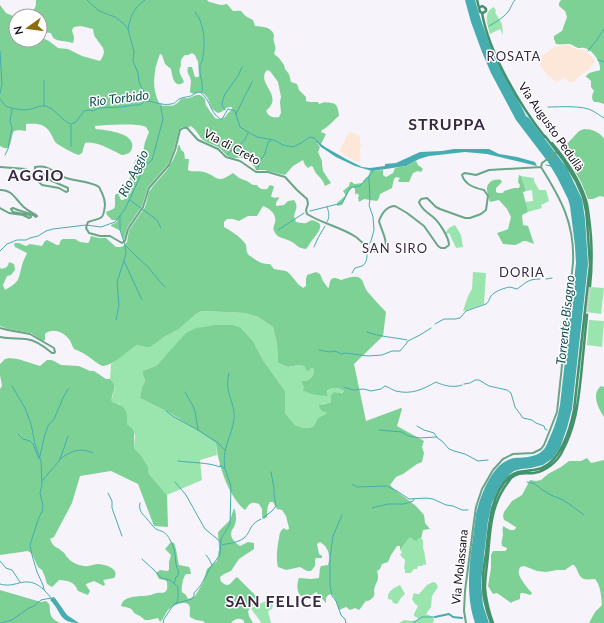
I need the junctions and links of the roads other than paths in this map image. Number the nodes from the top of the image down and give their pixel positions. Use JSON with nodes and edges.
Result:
{"nodes":[{"id":1,"x":478,"y":0,"type":"edge"},
{"id":2,"x":481,"y":7,"type":"junction"},
{"id":3,"x":483,"y":13,"type":"junction"},
{"id":4,"x":545,"y":136,"type":"junction"},
{"id":5,"x":556,"y":152,"type":"junction"},
{"id":6,"x":0,"y":167,"type":"edge"},
{"id":7,"x":541,"y":167,"type":"junction"},
{"id":8,"x":0,"y":190,"type":"edge"},
{"id":9,"x":0,"y":208,"type":"edge"},
{"id":10,"x":590,"y":286,"type":"tunnel mouth"},
{"id":11,"x":587,"y":315,"type":"tunnel mouth"},
{"id":12,"x":0,"y":328,"type":"edge"},
{"id":13,"x":0,"y":337,"type":"edge"},
{"id":14,"x":582,"y":352,"type":"junction"},
{"id":15,"x":466,"y":623,"type":"edge"},
{"id":16,"x":492,"y":623,"type":"edge"}],
"edges":[{"from":1,"to":2,"type":"main road"},
{"from":2,"to":3,"type":"main road"},
{"from":2,"to":3,"type":"main road"},
{"from":3,"to":4,"type":"main road","name":"Via Augusto Pedullà"},
{"from":4,"to":5,"type":"main road","name":"Via Augusto Pedullà"},
{"from":4,"to":10,"type":"main road","name":"Via Augusto Pedullà"},
{"from":5,"to":7,"type":"main road"},
{"from":5,"to":14,"type":"main road","name":"Via Augusto Pedullà"},
{"from":6,"to":7,"type":"main road","name":"Via di Creto"},
{"from":7,"to":15,"type":"main road","name":"Via Molassana"},
{"from":8,"to":9,"type":"main road"},
{"from":11,"to":14,"type":"main road"},
{"from":12,"to":13,"type":"main road"},
{"from":14,"to":16,"type":"main road"}]}
